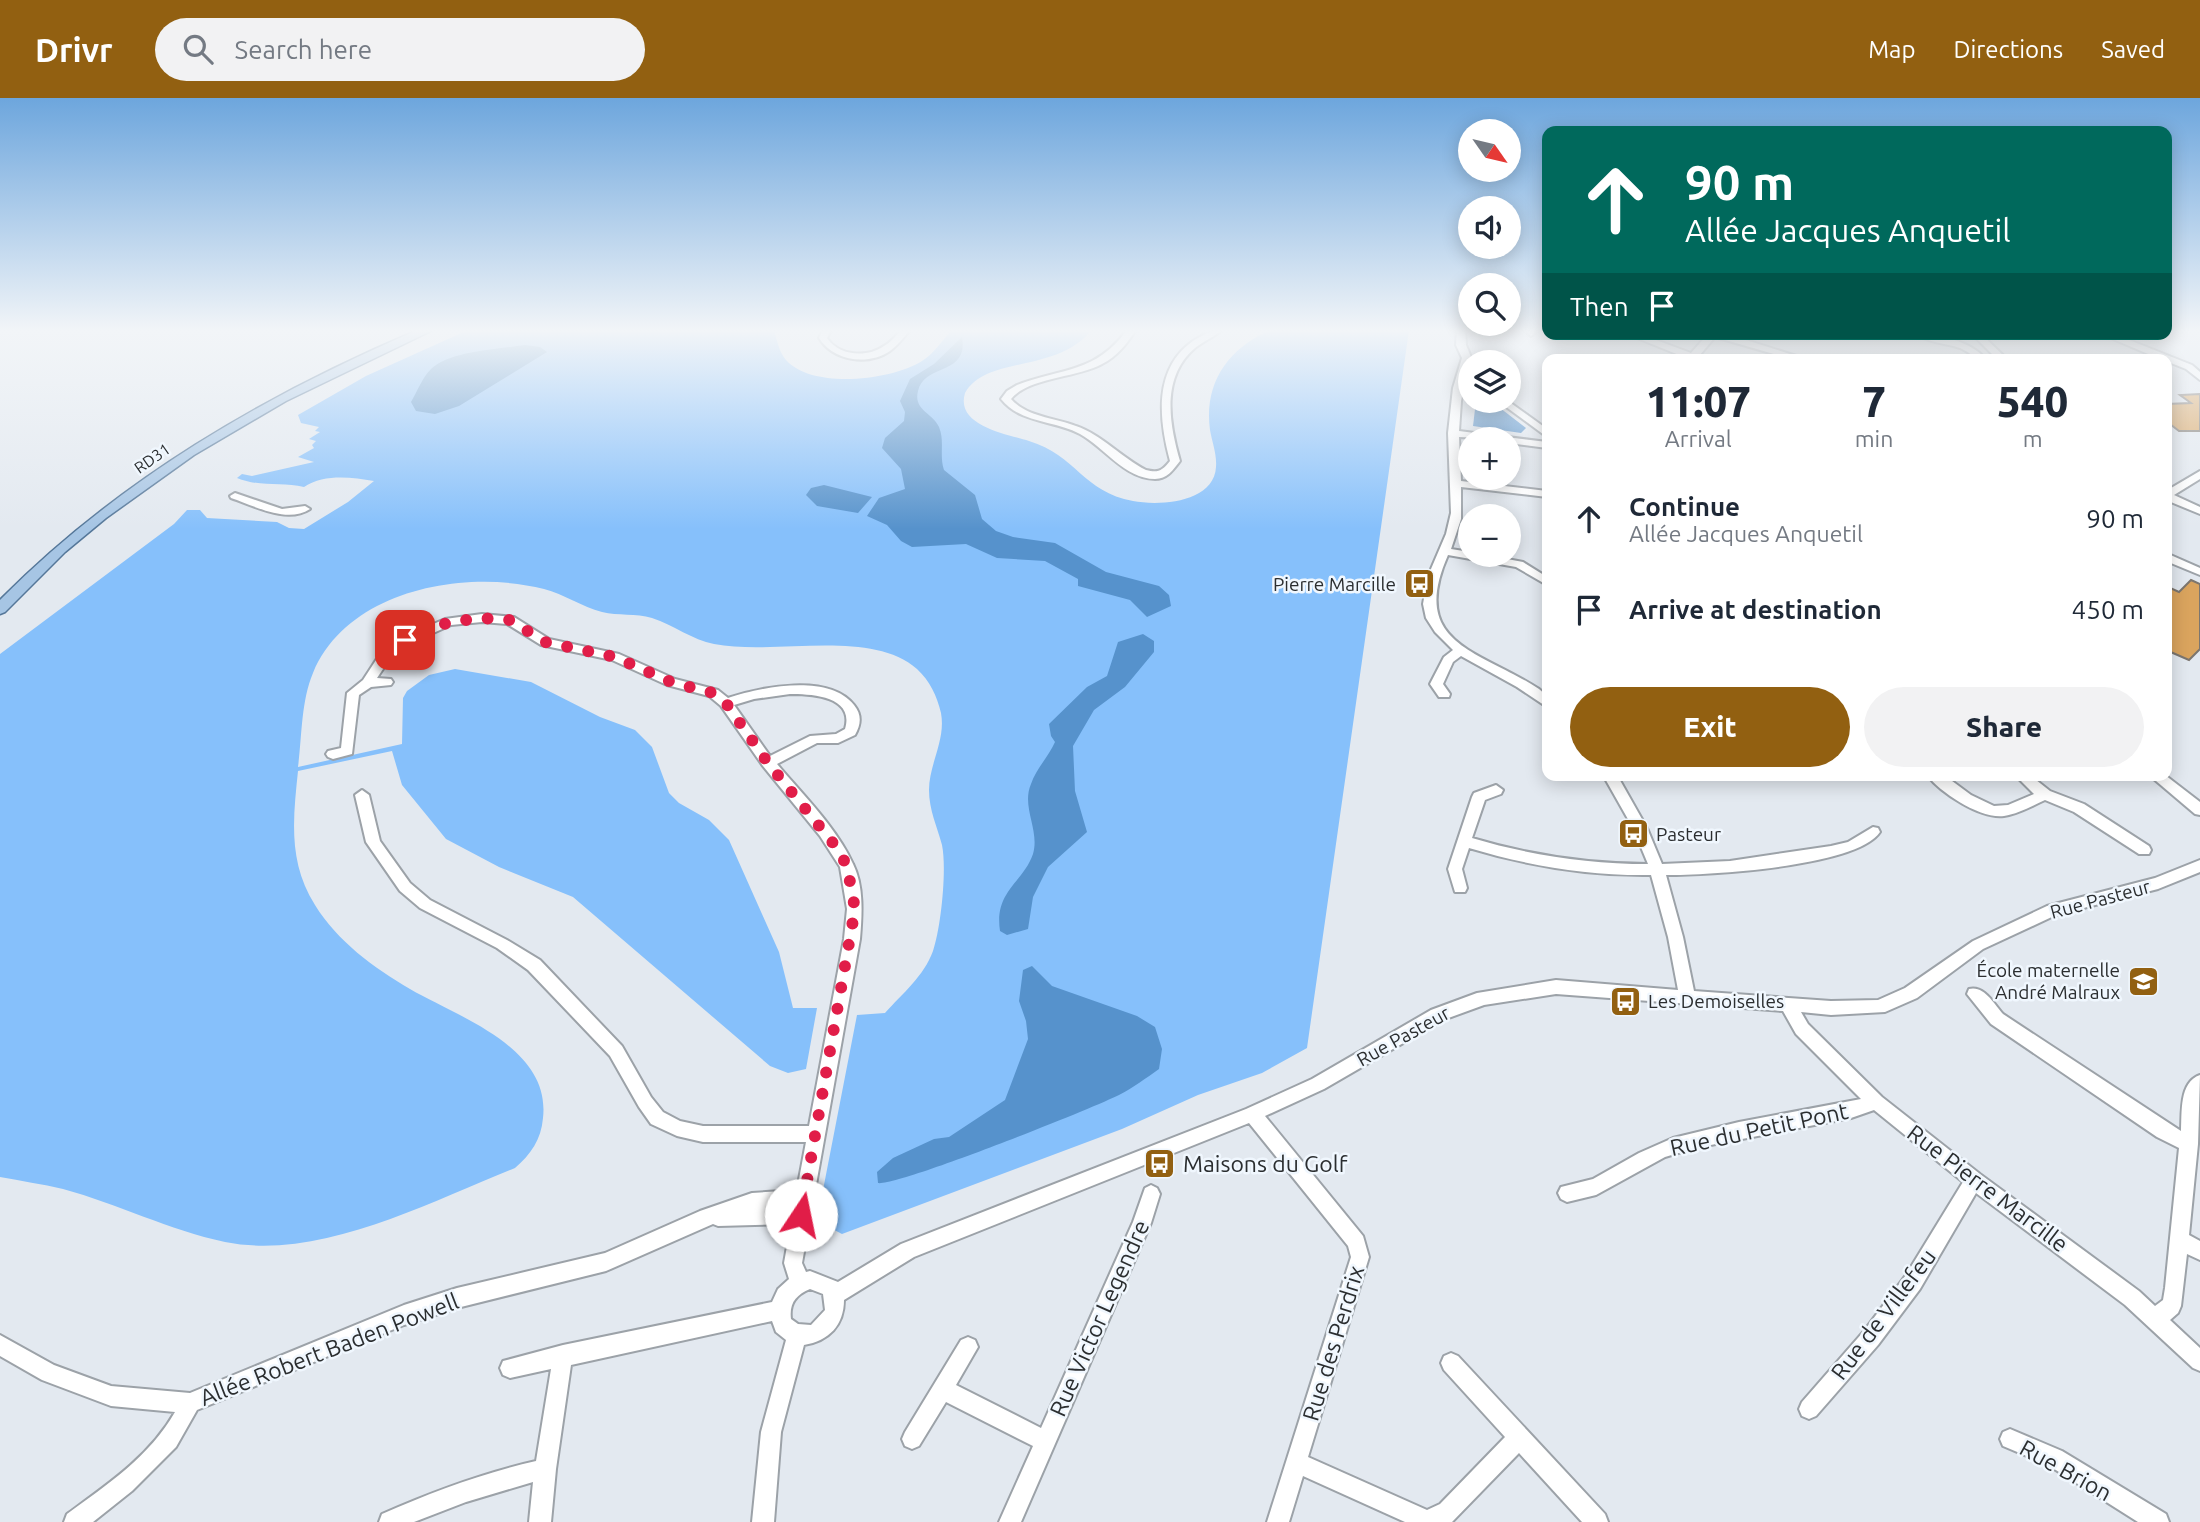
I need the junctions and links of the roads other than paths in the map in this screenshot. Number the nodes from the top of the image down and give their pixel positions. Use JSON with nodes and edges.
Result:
{"nodes":[{"id":1,"x":295,"y":396,"type":"edge"},
{"id":2,"x":1008,"y":396,"type":"edge"},
{"id":3,"x":1168,"y":396,"type":"edge"},
{"id":4,"x":1458,"y":408,"type":"edge"},
{"id":5,"x":1519,"y":413,"type":"edge"},
{"id":6,"x":1542,"y":430,"type":"edge"},
{"id":7,"x":1453,"y":433,"type":"junction"},
{"id":8,"x":1458,"y":434,"type":"edge"},
{"id":9,"x":1521,"y":441,"type":"edge"},
{"id":10,"x":1542,"y":443,"type":"edge"},
{"id":11,"x":2200,"y":474,"type":"edge"},
{"id":12,"x":1455,"y":483,"type":"junction"},
{"id":13,"x":1542,"y":493,"type":"edge"},
{"id":14,"x":2172,"y":493,"type":"edge"},
{"id":15,"x":235,"y":495,"type":"dead end"},
{"id":16,"x":2172,"y":498,"type":"edge"},
{"id":17,"x":2200,"y":511,"type":"edge"},
{"id":18,"x":298,"y":514,"type":"dead end"},
{"id":19,"x":1446,"y":551,"type":"junction"},
{"id":20,"x":2172,"y":559,"type":"edge"},
{"id":21,"x":2200,"y":572,"type":"edge"},
{"id":22,"x":1542,"y":579,"type":"edge"},
{"id":23,"x":0,"y":609,"type":"edge"},
{"id":24,"x":1461,"y":650,"type":"junction"},
{"id":25,"x":387,"y":682,"type":"dead end"},
{"id":26,"x":368,"y":683,"type":"junction"},
{"id":27,"x":1444,"y":694,"type":"dead end"},
{"id":28,"x":1542,"y":699,"type":"edge"},
{"id":29,"x":726,"y":703,"type":"junction"},
{"id":30,"x":333,"y":754,"type":"dead end"},
{"id":31,"x":768,"y":763,"type":"junction"},
{"id":32,"x":1615,"y":781,"type":"edge"},
{"id":33,"x":1943,"y":781,"type":"edge"},
{"id":34,"x":2028,"y":781,"type":"edge"},
{"id":35,"x":2164,"y":781,"type":"edge"},
{"id":36,"x":1496,"y":790,"type":"dead end"},
{"id":37,"x":362,"y":795,"type":"dead end"},
{"id":38,"x":2045,"y":795,"type":"junction"},
{"id":39,"x":2200,"y":810,"type":"edge"},
{"id":40,"x":1873,"y":832,"type":"dead end"},
{"id":41,"x":1464,"y":841,"type":"junction"},
{"id":42,"x":2144,"y":850,"type":"dead end"},
{"id":43,"x":1658,"y":868,"type":"junction"},
{"id":44,"x":2199,"y":869,"type":"edge"},
{"id":45,"x":1460,"y":888,"type":"dead end"},
{"id":46,"x":1975,"y":994,"type":"dead end"},
{"id":47,"x":1687,"y":996,"type":"junction"},
{"id":48,"x":1788,"y":1005,"type":"junction"},
{"id":49,"x":2200,"y":1082,"type":"edge"},
{"id":50,"x":1876,"y":1102,"type":"junction"},
{"id":51,"x":1252,"y":1114,"type":"junction"},
{"id":52,"x":816,"y":1134,"type":"junction"},
{"id":53,"x":2189,"y":1144,"type":"junction"},
{"id":54,"x":1974,"y":1180,"type":"junction"},
{"id":55,"x":1567,"y":1193,"type":"dead end"},
{"id":56,"x":1151,"y":1194,"type":"dead end"},
{"id":57,"x":803,"y":1207,"type":"junction"},
{"id":58,"x":2180,"y":1240,"type":"junction"},
{"id":59,"x":2200,"y":1251,"type":"edge"},
{"id":60,"x":800,"y":1283,"type":"junction"},
{"id":61,"x":835,"y":1295,"type":"junction"},
{"id":62,"x":779,"y":1311,"type":"junction"},
{"id":63,"x":2155,"y":1319,"type":"junction"},
{"id":64,"x":797,"y":1336,"type":"junction"},
{"id":65,"x":0,"y":1345,"type":"edge"},
{"id":66,"x":968,"y":1347,"type":"dead end"},
{"id":67,"x":563,"y":1355,"type":"junction"},
{"id":68,"x":2200,"y":1361,"type":"edge"},
{"id":69,"x":1451,"y":1363,"type":"dead end"},
{"id":70,"x":510,"y":1368,"type":"dead end"},
{"id":71,"x":941,"y":1388,"type":"junction"},
{"id":72,"x":190,"y":1404,"type":"junction"},
{"id":73,"x":1809,"y":1409,"type":"dead end"},
{"id":74,"x":1519,"y":1438,"type":"junction"},
{"id":75,"x":912,"y":1439,"type":"dead end"},
{"id":76,"x":2010,"y":1439,"type":"dead end"},
{"id":77,"x":1045,"y":1441,"type":"junction"},
{"id":78,"x":1297,"y":1463,"type":"junction"},
{"id":79,"x":545,"y":1469,"type":"junction"},
{"id":80,"x":75,"y":1522,"type":"edge"},
{"id":81,"x":390,"y":1522,"type":"edge"},
{"id":82,"x":540,"y":1522,"type":"edge"},
{"id":83,"x":764,"y":1522,"type":"edge"},
{"id":84,"x":1010,"y":1522,"type":"edge"},
{"id":85,"x":1278,"y":1522,"type":"edge"},
{"id":86,"x":1597,"y":1522,"type":"edge"},
{"id":87,"x":2158,"y":1522,"type":"edge"}],
"edges":[{"from":1,"to":23,"type":"main road","name":"RD31","number":"RD31"},
{"from":2,"to":3,"type":"street"},
{"from":4,"to":7,"type":"street"},
{"from":5,"to":6,"type":"street"},
{"from":7,"to":8,"type":"street"},
{"from":7,"to":12,"type":"street"},
{"from":9,"to":10,"type":"street"},
{"from":11,"to":14,"type":"street"},
{"from":12,"to":13,"type":"street"},
{"from":12,"to":19,"type":"street"},
{"from":15,"to":18,"type":"street"},
{"from":16,"to":17,"type":"street"},
{"from":19,"to":22,"type":"street"},
{"from":19,"to":24,"type":"street"},
{"from":20,"to":21,"type":"street"},
{"from":24,"to":27,"type":"street"},
{"from":24,"to":28,"type":"street"},
{"from":25,"to":26,"type":"street"},
{"from":26,"to":29,"type":"street"},
{"from":26,"to":30,"type":"street"},
{"from":29,"to":31,"type":"street"},
{"from":29,"to":31,"type":"street"},
{"from":31,"to":52,"type":"street"},
{"from":32,"to":43,"type":"street"},
{"from":33,"to":38,"type":"street"},
{"from":34,"to":38,"type":"street"},
{"from":35,"to":39,"type":"street"},
{"from":36,"to":41,"type":"street"},
{"from":37,"to":52,"type":"street"},
{"from":38,"to":42,"type":"street"},
{"from":40,"to":43,"type":"street"},
{"from":41,"to":43,"type":"street"},
{"from":41,"to":45,"type":"street"},
{"from":43,"to":47,"type":"street"},
{"from":44,"to":48,"type":"street","name":"Rue Pasteur"},
{"from":46,"to":53,"type":"street"},
{"from":47,"to":48,"type":"street","name":"Rue Pasteur"},
{"from":47,"to":51,"type":"street","name":"Rue Pasteur"},
{"from":48,"to":50,"type":"street","name":"Rue Pierre Marcille"},
{"from":49,"to":53,"type":"street"},
{"from":50,"to":54,"type":"street","name":"Rue Pierre Marcille"},
{"from":50,"to":55,"type":"street","name":"Rue du Petit Pont"},
{"from":51,"to":61,"type":"street","name":"Rue Pasteur"},
{"from":51,"to":78,"type":"street","name":"Rue des Perdrix"},
{"from":52,"to":57,"type":"street"},
{"from":53,"to":58,"type":"street"},
{"from":54,"to":63,"type":"street","name":"Rue Pierre Marcille"},
{"from":54,"to":73,"type":"street","name":"Rue de Villefeu"},
{"from":56,"to":77,"type":"street","name":"Rue Victor Legendre"},
{"from":57,"to":60,"type":"street"},
{"from":57,"to":72,"type":"street","name":"Allée Robert Baden Powell"},
{"from":58,"to":59,"type":"street"},
{"from":58,"to":63,"type":"street"},
{"from":60,"to":61,"type":"street"},
{"from":60,"to":62,"type":"street"},
{"from":61,"to":64,"type":"street"},
{"from":62,"to":64,"type":"street"},
{"from":62,"to":67,"type":"street"},
{"from":63,"to":68,"type":"street","name":"Rue Pierre Marcille"},
{"from":64,"to":83,"type":"street"},
{"from":65,"to":72,"type":"street","name":"Allée Robert Baden Powell"},
{"from":66,"to":71,"type":"street"},
{"from":67,"to":70,"type":"street"},
{"from":67,"to":79,"type":"street"},
{"from":69,"to":74,"type":"street"},
{"from":71,"to":75,"type":"street"},
{"from":71,"to":77,"type":"street","name":"Rue Victor Legendre"},
{"from":72,"to":80,"type":"street","name":"Allée Robert Baden Powell"},
{"from":74,"to":78,"type":"street"},
{"from":74,"to":86,"type":"street"},
{"from":76,"to":87,"type":"street","name":"Rue Brion"},
{"from":77,"to":84,"type":"street","name":"Rue Victor Legendre"},
{"from":78,"to":85,"type":"street","name":"Rue des Perdrix"},
{"from":79,"to":81,"type":"street"},
{"from":79,"to":82,"type":"street"}]}
